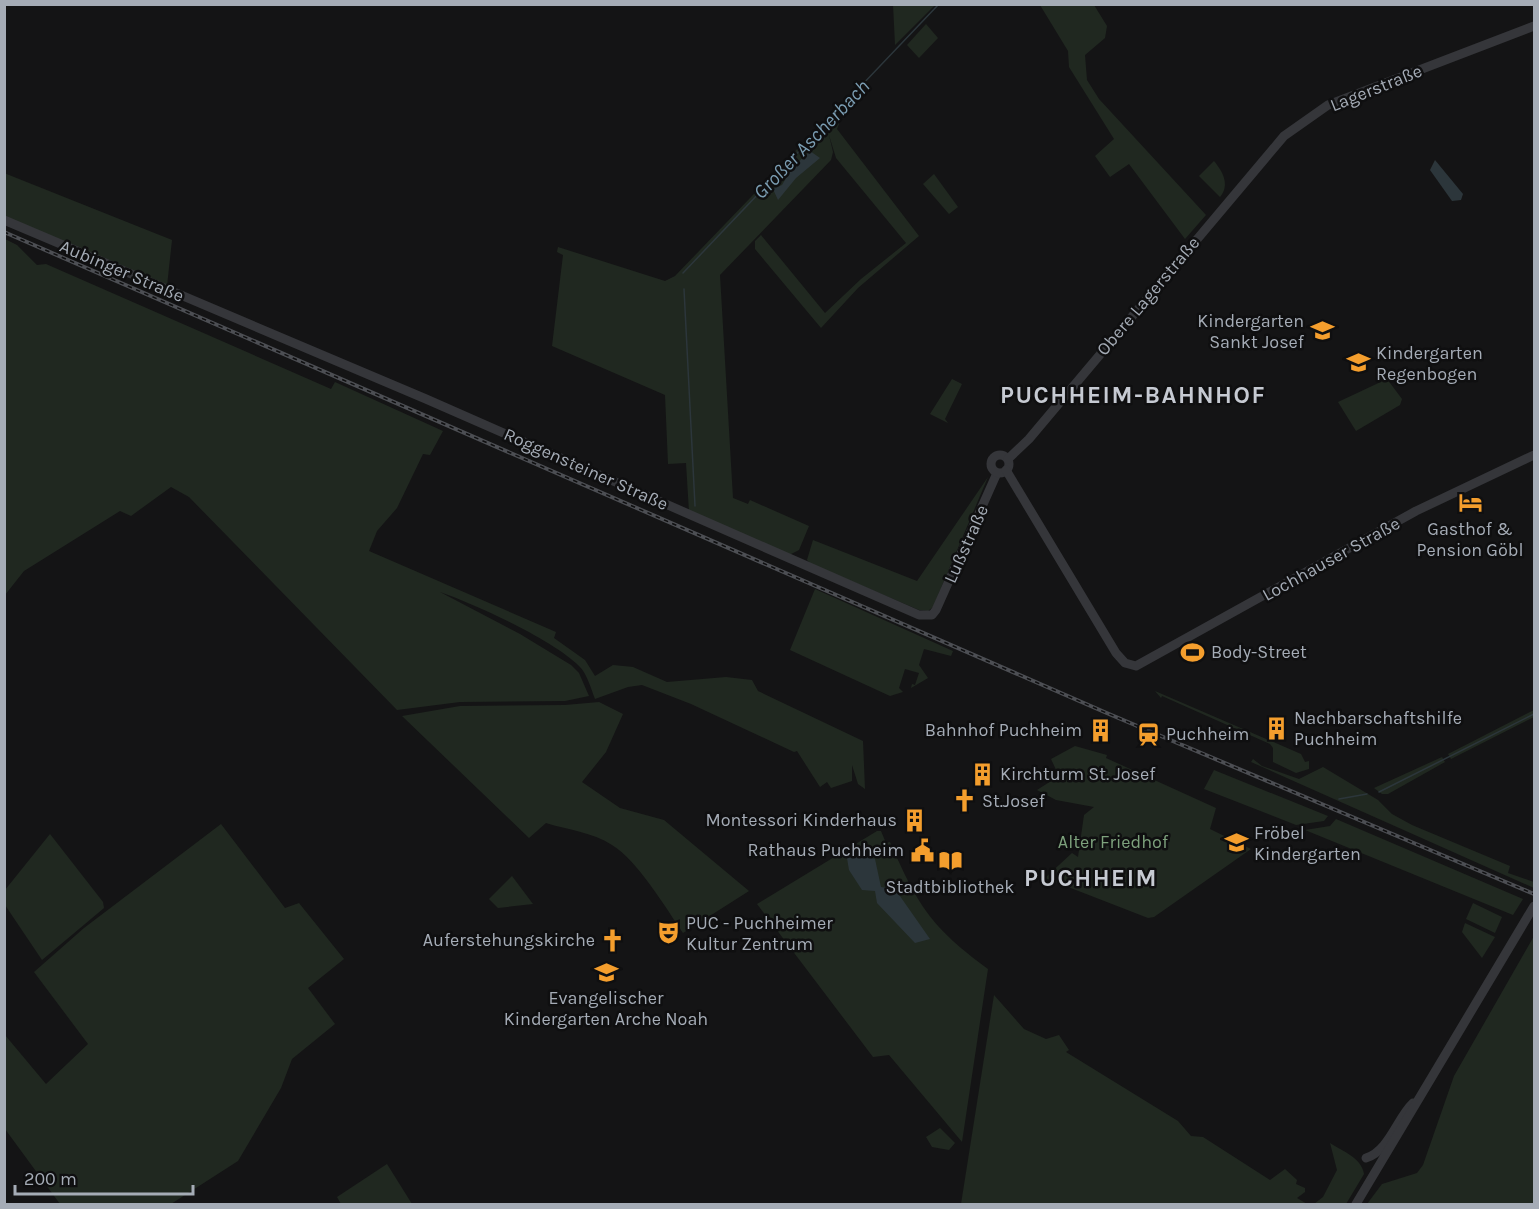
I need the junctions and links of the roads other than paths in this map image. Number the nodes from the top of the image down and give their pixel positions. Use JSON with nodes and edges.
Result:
{"nodes":[{"id":1,"x":1534,"y":26,"type":"edge"},
{"id":2,"x":1241,"y":186,"type":"joint"},
{"id":3,"x":4,"y":220,"type":"edge"},
{"id":4,"x":239,"y":321,"type":"joint"},
{"id":5,"x":1534,"y":455,"type":"edge"},
{"id":6,"x":1008,"y":459,"type":"junction"},
{"id":7,"x":1002,"y":471,"type":"junction"},
{"id":8,"x":932,"y":615,"type":"joint"},
{"id":9,"x":1534,"y":906,"type":"edge"},
{"id":10,"x":1422,"y":1095,"type":"junction"},
{"id":11,"x":1366,"y":1158,"type":"dead end"},
{"id":12,"x":1356,"y":1204,"type":"edge"}],
"edges":[{"from":1,"to":2,"type":"street","name":"Lagerstraße"},
{"from":2,"to":6,"type":"street","name":"Obere Lagerstraße"},
{"from":3,"to":4,"type":"street","name":"Aubinger Straße"},
{"from":4,"to":8,"type":"street","name":"Roggensteiner Straße"},
{"from":5,"to":7,"type":"street","name":"Lochhauser Straße"},
{"from":6,"to":7,"type":"street"},
{"from":6,"to":7,"type":"street","name":"Obere Lagerstraße"},
{"from":7,"to":8,"type":"street","name":"Lußstraße"},
{"from":9,"to":10,"type":"street"},
{"from":10,"to":11,"type":"street"},
{"from":10,"to":12,"type":"street"}]}
